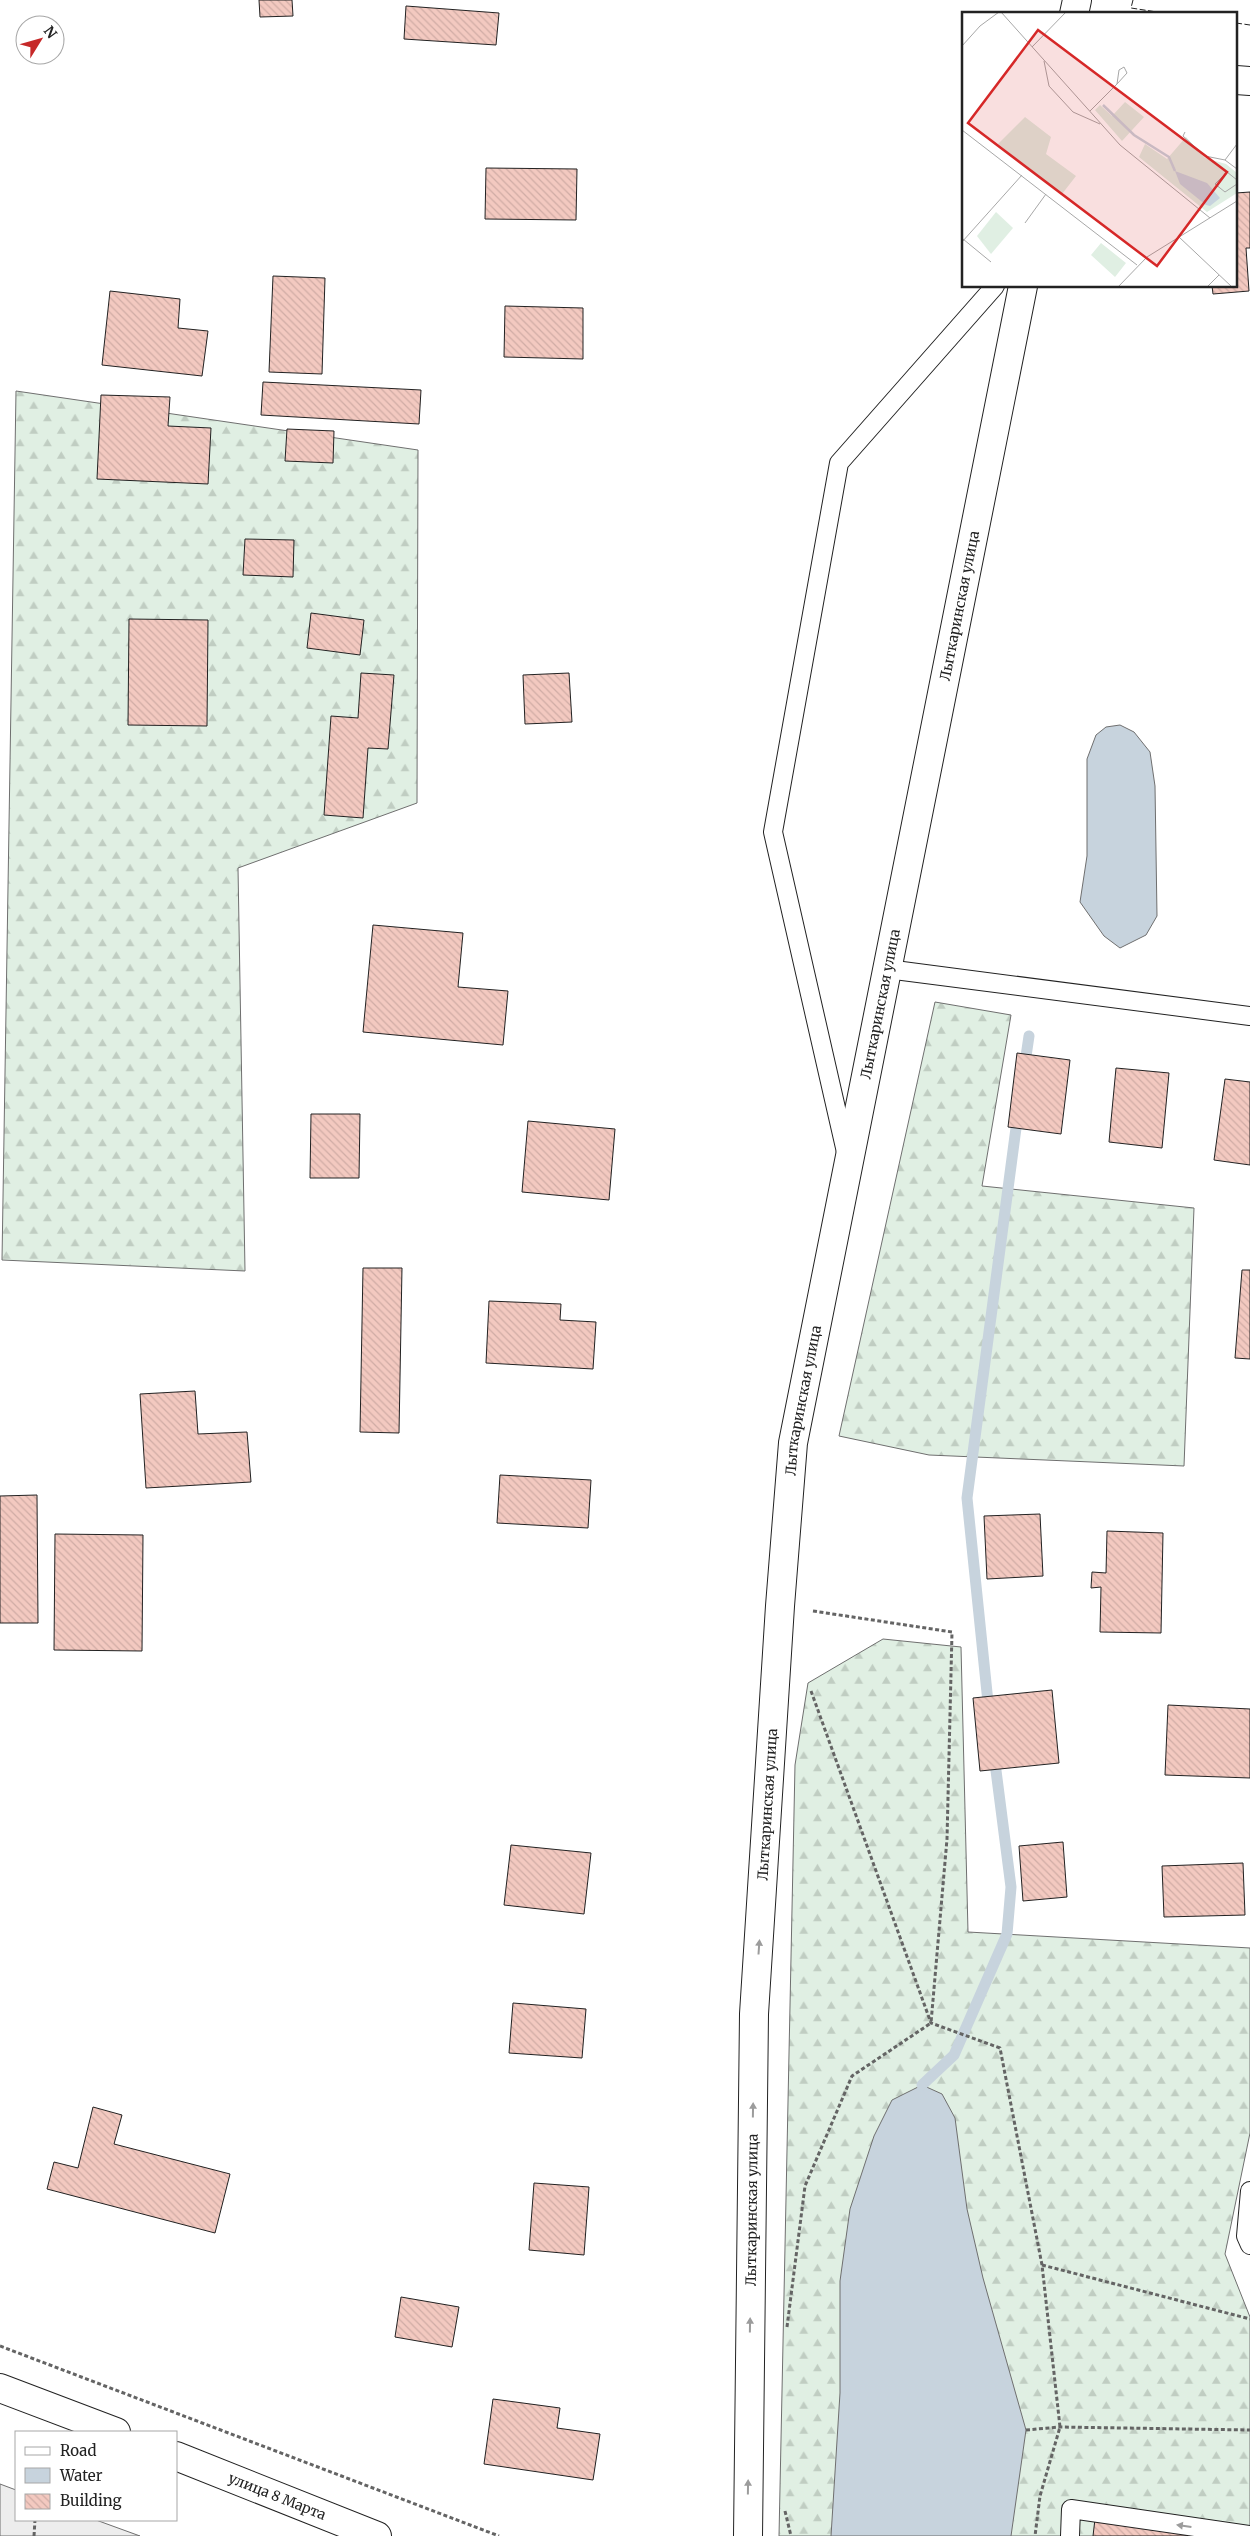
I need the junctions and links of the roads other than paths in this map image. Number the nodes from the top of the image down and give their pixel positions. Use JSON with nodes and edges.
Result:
{"nodes":[{"id":1,"x":992,"y":288,"type":"edge"},
{"id":2,"x":1023,"y":288,"type":"edge"},
{"id":3,"x":887,"y":969,"type":"junction"},
{"id":4,"x":1250,"y":1016,"type":"edge"},
{"id":5,"x":848,"y":1160,"type":"junction"},
{"id":6,"x":1250,"y":2191,"type":"edge"},
{"id":7,"x":1250,"y":2244,"type":"edge"},
{"id":8,"x":0,"y":2388,"type":"edge"},
{"id":9,"x":113,"y":2431,"type":"edge"},
{"id":10,"x":178,"y":2457,"type":"edge"},
{"id":11,"x":377,"y":2536,"type":"edge"},
{"id":12,"x":748,"y":2536,"type":"edge"},
{"id":13,"x":1070,"y":2536,"type":"edge"},
{"id":14,"x":1250,"y":2536,"type":"edge"}],
"edges":[{"from":1,"to":5,"type":"lane"},
{"from":2,"to":3,"type":"street","name":"Лыткаринская улица"},
{"from":3,"to":4,"type":"lane"},
{"from":3,"to":5,"type":"street","name":"Лыткаринская улица"},
{"from":12,"to":5,"type":"street","name":"Лыткаринская улица","one_way":true},
{"from":6,"to":7,"type":"lane"},
{"from":8,"to":9,"type":"street"},
{"from":10,"to":11,"type":"street","name":"улица 8 Марта"},
{"from":14,"to":13,"type":"lane","one_way":true}]}
